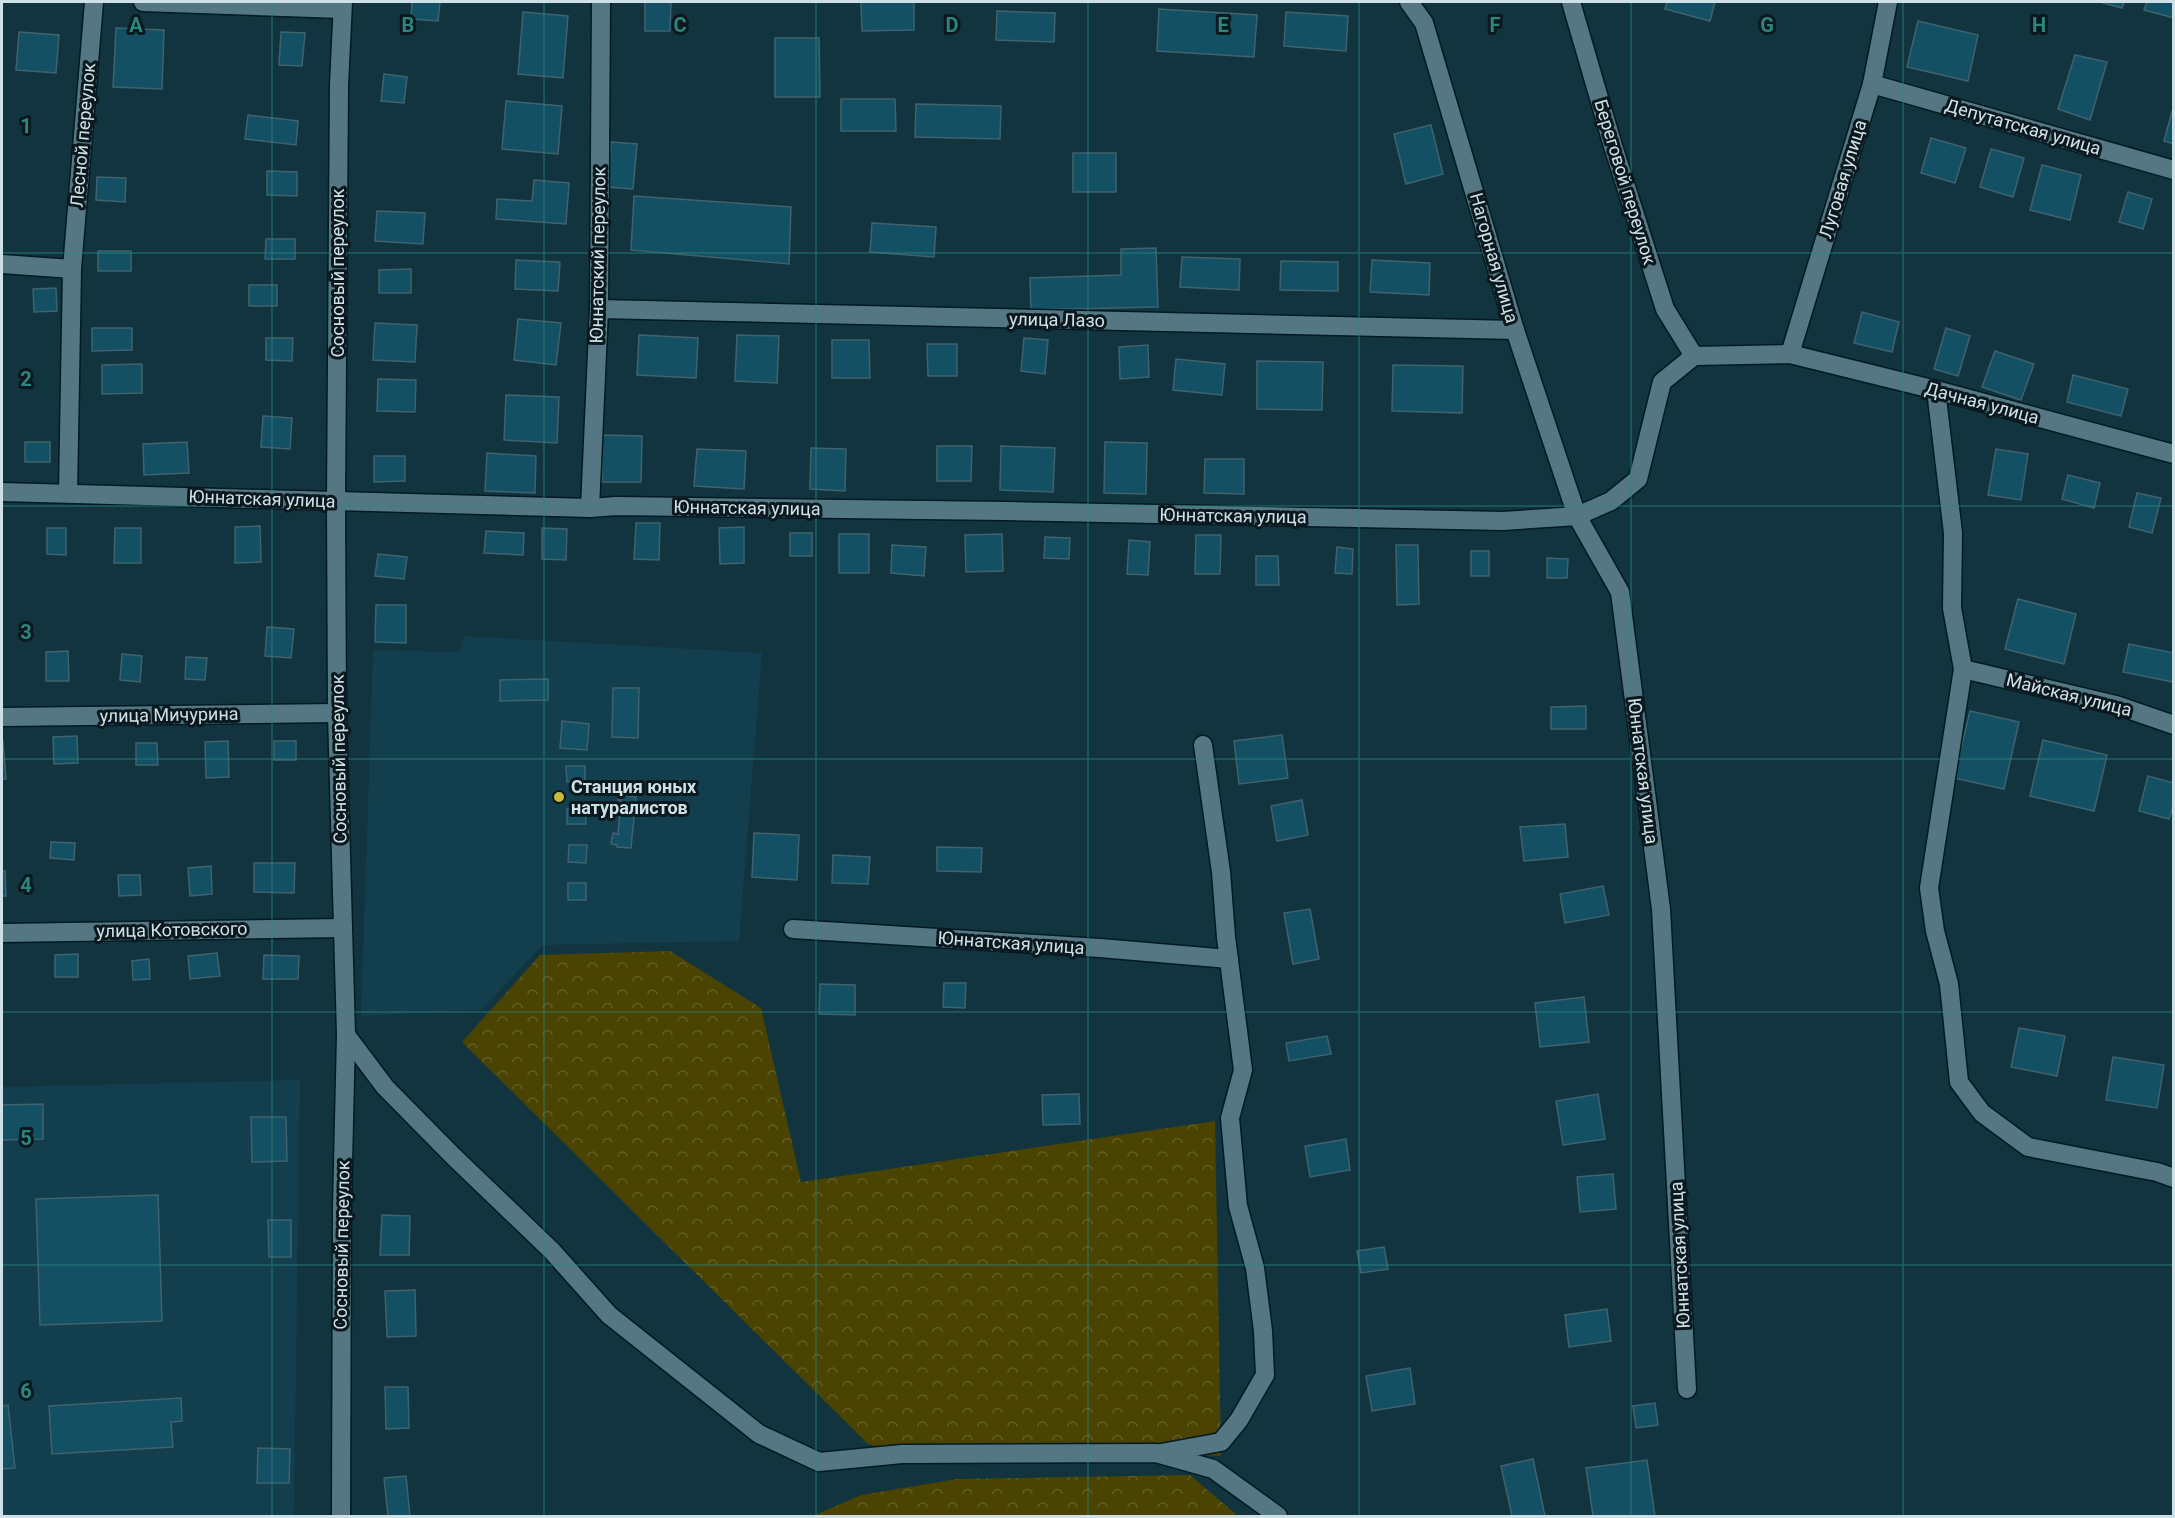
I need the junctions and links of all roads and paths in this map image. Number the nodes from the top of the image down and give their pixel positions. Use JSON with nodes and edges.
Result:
{"nodes":[{"id":1,"x":94,"y":2,"type":"edge"},
{"id":2,"x":143,"y":2,"type":"edge"},
{"id":3,"x":601,"y":2,"type":"edge"},
{"id":4,"x":1409,"y":2,"type":"edge"},
{"id":5,"x":1571,"y":2,"type":"edge"},
{"id":6,"x":1888,"y":2,"type":"edge"},
{"id":7,"x":343,"y":5,"type":"edge"},
{"id":8,"x":1872,"y":84,"type":"junction"},
{"id":9,"x":2174,"y":170,"type":"edge"},
{"id":10,"x":2,"y":264,"type":"edge"},
{"id":11,"x":72,"y":269,"type":"junction"},
{"id":12,"x":599,"y":309,"type":"junction"},
{"id":13,"x":1515,"y":330,"type":"junction"},
{"id":14,"x":1790,"y":354,"type":"junction"},
{"id":15,"x":1694,"y":356,"type":"junction"},
{"id":16,"x":1936,"y":390,"type":"junction"},
{"id":17,"x":2174,"y":454,"type":"edge"},
{"id":18,"x":2,"y":492,"type":"edge"},
{"id":19,"x":68,"y":493,"type":"junction"},
{"id":20,"x":336,"y":501,"type":"junction"},
{"id":21,"x":590,"y":508,"type":"junction"},
{"id":22,"x":1577,"y":516,"type":"junction"},
{"id":23,"x":1964,"y":669,"type":"junction"},
{"id":24,"x":337,"y":713,"type":"junction"},
{"id":25,"x":2,"y":717,"type":"edge"},
{"id":26,"x":2174,"y":725,"type":"edge"},
{"id":27,"x":1203,"y":745,"type":"dead end"},
{"id":28,"x":343,"y":928,"type":"junction"},
{"id":29,"x":793,"y":929,"type":"dead end"},
{"id":30,"x":2,"y":933,"type":"edge"},
{"id":31,"x":1229,"y":959,"type":"junction"},
{"id":32,"x":346,"y":1035,"type":"junction"},
{"id":33,"x":2174,"y":1178,"type":"edge"},
{"id":34,"x":1687,"y":1389,"type":"dead end"},
{"id":35,"x":1156,"y":1454,"type":"junction"},
{"id":36,"x":341,"y":1516,"type":"edge"},
{"id":37,"x":1278,"y":1516,"type":"edge"}],
"edges":[{"from":1,"to":11,"type":"street","name":"Лесной переулок"},
{"from":2,"to":7,"type":"street"},
{"from":3,"to":12,"type":"street","name":"Юннатский переулок"},
{"from":4,"to":13,"type":"street","name":"Нагорная улица"},
{"from":5,"to":15,"type":"street","name":"Береговой переулок"},
{"from":6,"to":8,"type":"street","name":"Луговая улица"},
{"from":7,"to":20,"type":"street","name":"Сосновый переулок"},
{"from":8,"to":9,"type":"street","name":"Депутатская улица"},
{"from":8,"to":14,"type":"street","name":"Луговая улица"},
{"from":10,"to":11,"type":"street"},
{"from":11,"to":19,"type":"street","name":"Лесной переулок"},
{"from":12,"to":13,"type":"street","name":"улица Лазо"},
{"from":12,"to":21,"type":"street","name":"Юннатский переулок"},
{"from":13,"to":22,"type":"street","name":"Нагорная улица"},
{"from":14,"to":15,"type":"street","name":"Дачная улица"},
{"from":14,"to":16,"type":"street","name":"Дачная улица"},
{"from":15,"to":22,"type":"street"},
{"from":16,"to":17,"type":"street","name":"Дачная улица"},
{"from":16,"to":23,"type":"street"},
{"from":18,"to":19,"type":"street","name":"Юннатская улица"},
{"from":19,"to":20,"type":"street","name":"Юннатская улица"},
{"from":20,"to":21,"type":"street","name":"Юннатская улица"},
{"from":20,"to":24,"type":"street","name":"Сосновый переулок"},
{"from":21,"to":22,"type":"street","name":"Юннатская улица"},
{"from":22,"to":34,"type":"street","name":"Юннатская улица"},
{"from":23,"to":26,"type":"street","name":"Майская улица"},
{"from":23,"to":33,"type":"street"},
{"from":24,"to":25,"type":"street","name":"улица Мичурина"},
{"from":24,"to":28,"type":"street","name":"Сосновый переулок"},
{"from":27,"to":31,"type":"street"},
{"from":28,"to":30,"type":"street","name":"улица Котовского"},
{"from":28,"to":32,"type":"street","name":"Сосновый переулок"},
{"from":29,"to":31,"type":"street","name":"Юннатская улица"},
{"from":31,"to":35,"type":"street"},
{"from":32,"to":35,"type":"street"},
{"from":32,"to":36,"type":"street","name":"Сосновый переулок"},
{"from":35,"to":37,"type":"street"}]}
